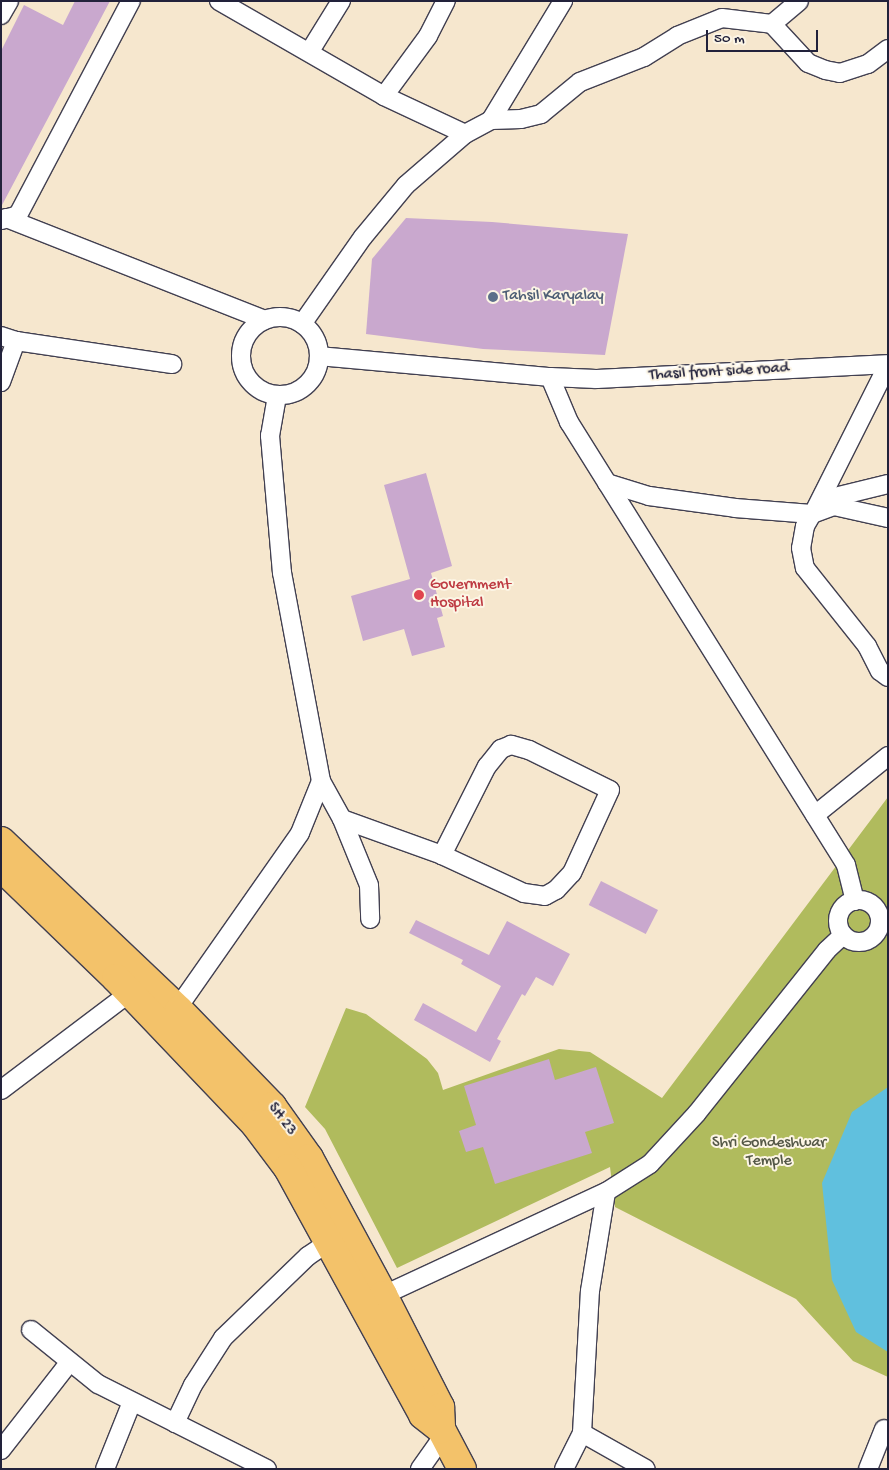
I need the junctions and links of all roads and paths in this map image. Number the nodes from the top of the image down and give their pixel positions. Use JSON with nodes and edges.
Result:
{"nodes":[{"id":1,"x":9,"y":1,"type":"edge"},
{"id":2,"x":131,"y":1,"type":"edge"},
{"id":3,"x":219,"y":1,"type":"edge"},
{"id":4,"x":341,"y":1,"type":"edge"},
{"id":5,"x":446,"y":1,"type":"edge"},
{"id":6,"x":563,"y":1,"type":"edge"},
{"id":7,"x":800,"y":1,"type":"edge"},
{"id":8,"x":1,"y":15,"type":"edge"},
{"id":9,"x":772,"y":24,"type":"junction"},
{"id":10,"x":888,"y":49,"type":"edge"},
{"id":11,"x":310,"y":51,"type":"junction"},
{"id":12,"x":384,"y":96,"type":"junction"},
{"id":13,"x":491,"y":120,"type":"junction"},
{"id":14,"x":464,"y":134,"type":"junction"},
{"id":15,"x":3,"y":219,"type":"edge"},
{"id":16,"x":265,"y":320,"type":"junction"},
{"id":17,"x":302,"y":324,"type":"junction"},
{"id":18,"x":9,"y":338,"type":"edge"},
{"id":19,"x":319,"y":356,"type":"junction"},
{"id":20,"x":172,"y":364,"type":"dead end"},
{"id":21,"x":888,"y":365,"type":"edge"},
{"id":22,"x":550,"y":377,"type":"junction"},
{"id":23,"x":1,"y":382,"type":"edge"},
{"id":24,"x":277,"y":396,"type":"junction"},
{"id":25,"x":607,"y":483,"type":"junction"},
{"id":26,"x":888,"y":484,"type":"edge"},
{"id":27,"x":812,"y":514,"type":"junction"},
{"id":28,"x":888,"y":518,"type":"edge"},
{"id":29,"x":888,"y":677,"type":"edge"},
{"id":30,"x":888,"y":756,"type":"edge"},
{"id":31,"x":321,"y":781,"type":"junction"},
{"id":32,"x":815,"y":815,"type":"junction"},
{"id":33,"x":342,"y":819,"type":"junction"},
{"id":34,"x":442,"y":855,"type":"junction"},
{"id":35,"x":7,"y":859,"type":"edge"},
{"id":36,"x":855,"y":901,"type":"junction"},
{"id":37,"x":370,"y":920,"type":"dead end"},
{"id":38,"x":843,"y":934,"type":"junction"},
{"id":39,"x":882,"y":934,"type":"edge"},
{"id":40,"x":139,"y":986,"type":"junction"},
{"id":41,"x":170,"y":1018,"type":"junction"},
{"id":42,"x":1,"y":1090,"type":"edge"},
{"id":43,"x":606,"y":1192,"type":"junction"},
{"id":44,"x":320,"y":1200,"type":"junction"},
{"id":45,"x":330,"y":1241,"type":"junction"},
{"id":46,"x":374,"y":1300,"type":"junction"},
{"id":47,"x":31,"y":1330,"type":"dead end"},
{"id":48,"x":69,"y":1363,"type":"junction"},
{"id":49,"x":132,"y":1402,"type":"junction"},
{"id":50,"x":175,"y":1423,"type":"junction"},
{"id":51,"x":884,"y":1429,"type":"dead end"},
{"id":52,"x":442,"y":1432,"type":"junction"},
{"id":53,"x":582,"y":1433,"type":"junction"},
{"id":54,"x":1,"y":1450,"type":"edge"},
{"id":55,"x":105,"y":1469,"type":"edge"},
{"id":56,"x":267,"y":1469,"type":"edge"},
{"id":57,"x":420,"y":1469,"type":"edge"},
{"id":58,"x":462,"y":1469,"type":"edge"},
{"id":59,"x":564,"y":1469,"type":"edge"},
{"id":60,"x":646,"y":1469,"type":"edge"},
{"id":61,"x":868,"y":1469,"type":"edge"}],
"edges":[{"from":1,"to":8,"type":"street"},
{"from":2,"to":15,"type":"street"},
{"from":3,"to":11,"type":"street"},
{"from":4,"to":11,"type":"street"},
{"from":5,"to":12,"type":"street"},
{"from":6,"to":13,"type":"street"},
{"from":7,"to":9,"type":"street"},
{"from":9,"to":10,"type":"street"},
{"from":9,"to":13,"type":"street"},
{"from":11,"to":12,"type":"street"},
{"from":12,"to":14,"type":"street"},
{"from":13,"to":14,"type":"street"},
{"from":14,"to":17,"type":"street"},
{"from":15,"to":16,"type":"street"},
{"from":16,"to":17,"type":"street"},
{"from":16,"to":24,"type":"street"},
{"from":17,"to":19,"type":"street"},
{"from":18,"to":20,"type":"street"},
{"from":18,"to":23,"type":"street"},
{"from":19,"to":22,"type":"street","name":"Thasil front side road"},
{"from":19,"to":24,"type":"street"},
{"from":21,"to":22,"type":"street","name":"Thasil front side road"},
{"from":21,"to":27,"type":"street"},
{"from":22,"to":25,"type":"street"},
{"from":24,"to":31,"type":"street"},
{"from":25,"to":27,"type":"street"},
{"from":25,"to":32,"type":"street"},
{"from":26,"to":27,"type":"street"},
{"from":27,"to":28,"type":"street"},
{"from":27,"to":29,"type":"street"},
{"from":30,"to":32,"type":"street"},
{"from":31,"to":33,"type":"street"},
{"from":31,"to":41,"type":"street"},
{"from":32,"to":36,"type":"street"},
{"from":33,"to":34,"type":"street"},
{"from":33,"to":37,"type":"street"},
{"from":34,"to":34,"type":"street"},
{"from":35,"to":40,"type":"main road"},
{"from":36,"to":38,"type":"street"},
{"from":36,"to":39,"type":"street"},
{"from":38,"to":39,"type":"street"},
{"from":38,"to":43,"type":"street"},
{"from":40,"to":41,"type":"main road"},
{"from":40,"to":42,"type":"street"},
{"from":41,"to":44,"type":"main road"},
{"from":43,"to":46,"type":"street"},
{"from":43,"to":53,"type":"street"},
{"from":44,"to":45,"type":"main road"},
{"from":44,"to":46,"type":"main road"},
{"from":45,"to":46,"type":"main road"},
{"from":45,"to":50,"type":"street"},
{"from":46,"to":52,"type":"main road"},
{"from":47,"to":48,"type":"street"},
{"from":48,"to":49,"type":"street"},
{"from":48,"to":54,"type":"street"},
{"from":49,"to":50,"type":"street"},
{"from":49,"to":55,"type":"street"},
{"from":50,"to":56,"type":"street"},
{"from":51,"to":61,"type":"street"},
{"from":52,"to":57,"type":"street"},
{"from":52,"to":58,"type":"main road"},
{"from":53,"to":59,"type":"street"},
{"from":53,"to":60,"type":"street"}]}
